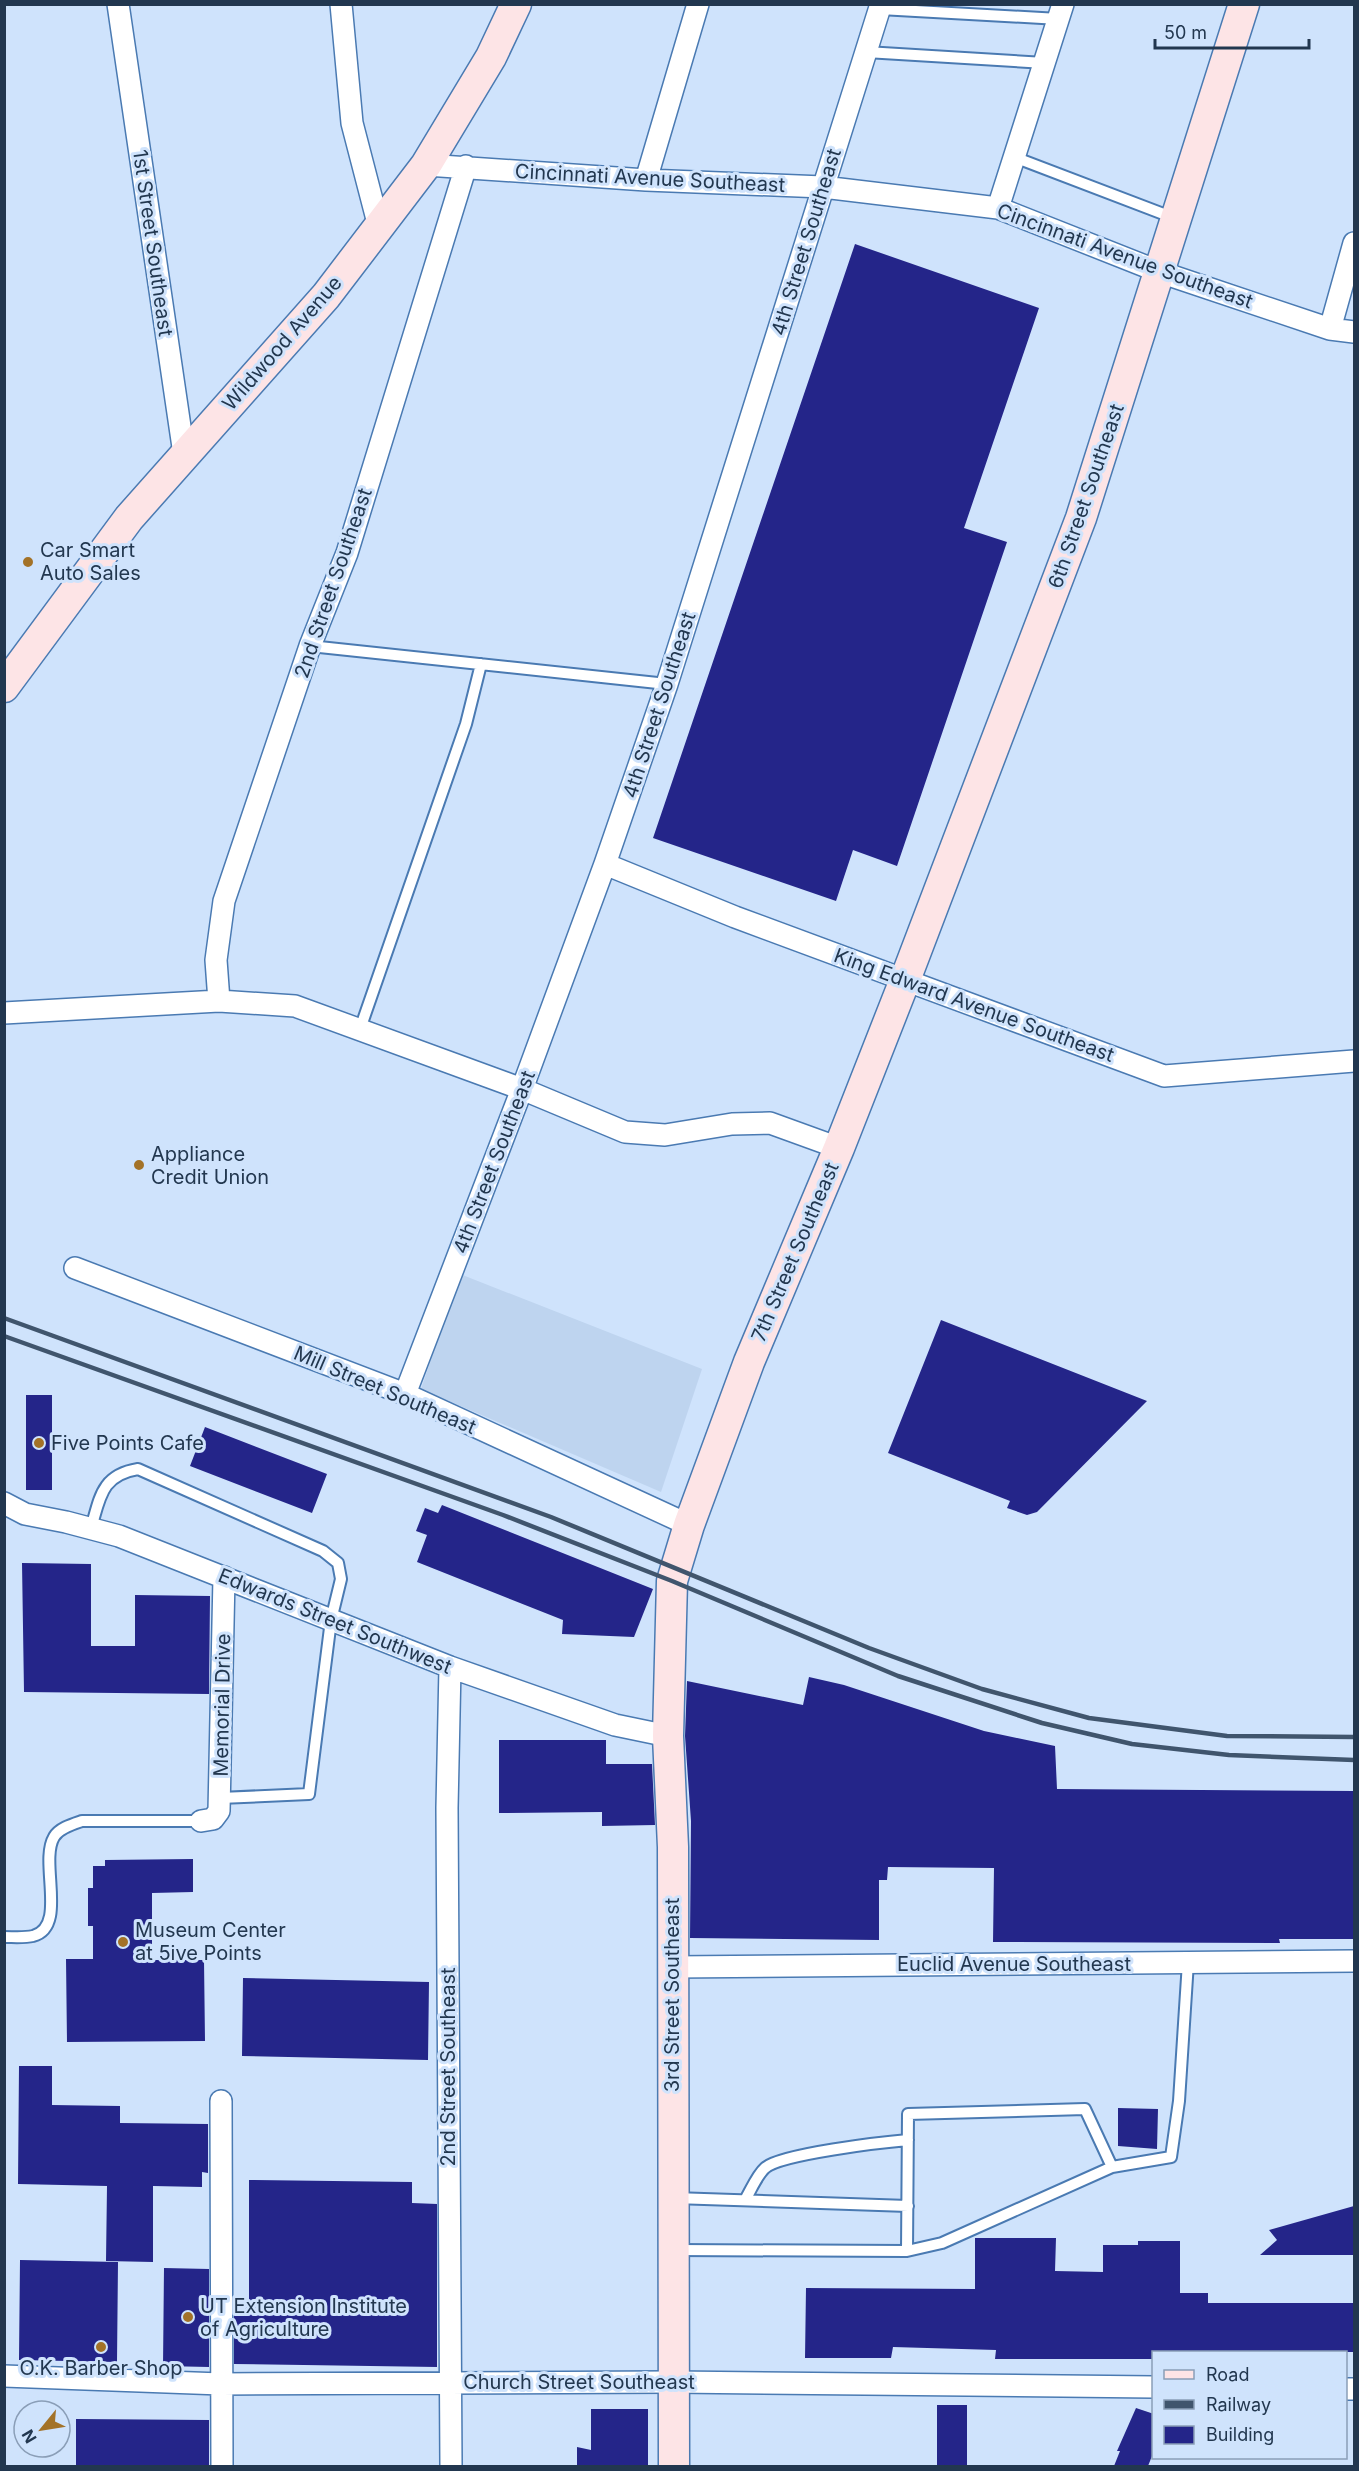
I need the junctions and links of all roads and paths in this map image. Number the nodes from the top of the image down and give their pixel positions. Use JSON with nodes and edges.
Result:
{"nodes":[{"id":1,"x":118,"y":4,"type":"edge"},
{"id":2,"x":341,"y":4,"type":"edge"},
{"id":3,"x":516,"y":4,"type":"edge"},
{"id":4,"x":698,"y":4,"type":"edge"},
{"id":5,"x":1244,"y":4,"type":"edge"},
{"id":6,"x":880,"y":7,"type":"edge"},
{"id":7,"x":1061,"y":12,"type":"edge"},
{"id":8,"x":866,"y":52,"type":"junction"},
{"id":9,"x":1045,"y":63,"type":"junction"},
{"id":10,"x":1014,"y":157,"type":"junction"},
{"id":11,"x":426,"y":165,"type":"junction"},
{"id":12,"x":466,"y":166,"type":"junction"},
{"id":13,"x":646,"y":180,"type":"junction"},
{"id":14,"x":823,"y":187,"type":"junction"},
{"id":15,"x":998,"y":208,"type":"junction"},
{"id":16,"x":1177,"y":219,"type":"junction"},
{"id":17,"x":378,"y":227,"type":"junction"},
{"id":18,"x":1354,"y":243,"type":"edge"},
{"id":19,"x":1160,"y":272,"type":"junction"},
{"id":20,"x":1330,"y":329,"type":"junction"},
{"id":21,"x":1354,"y":332,"type":"edge"},
{"id":22,"x":165,"y":475,"type":"junction"},
{"id":23,"x":310,"y":646,"type":"junction"},
{"id":24,"x":481,"y":664,"type":"junction"},
{"id":25,"x":10,"y":673,"type":"edge"},
{"id":26,"x":667,"y":684,"type":"junction"},
{"id":27,"x":605,"y":864,"type":"junction"},
{"id":28,"x":906,"y":980,"type":"junction"},
{"id":29,"x":219,"y":1001,"type":"junction"},
{"id":30,"x":4,"y":1014,"type":"edge"},
{"id":31,"x":360,"y":1029,"type":"junction"},
{"id":32,"x":1354,"y":1061,"type":"edge"},
{"id":33,"x":522,"y":1089,"type":"junction"},
{"id":34,"x":839,"y":1148,"type":"junction"},
{"id":35,"x":75,"y":1268,"type":"dead end"},
{"id":36,"x":405,"y":1394,"type":"junction"},
{"id":37,"x":4,"y":1503,"type":"edge"},
{"id":38,"x":689,"y":1525,"type":"junction"},
{"id":39,"x":91,"y":1528,"type":"junction"},
{"id":40,"x":224,"y":1577,"type":"junction"},
{"id":41,"x":331,"y":1620,"type":"junction"},
{"id":42,"x":450,"y":1667,"type":"junction"},
{"id":43,"x":668,"y":1736,"type":"junction"},
{"id":44,"x":220,"y":1798,"type":"junction"},
{"id":45,"x":201,"y":1821,"type":"joint"},
{"id":46,"x":4,"y":1937,"type":"edge"},
{"id":47,"x":1354,"y":1961,"type":"edge"},
{"id":48,"x":1188,"y":1962,"type":"junction"},
{"id":49,"x":673,"y":1966,"type":"junction"},
{"id":50,"x":221,"y":2101,"type":"dead end"},
{"id":51,"x":908,"y":2140,"type":"junction"},
{"id":52,"x":1112,"y":2167,"type":"junction"},
{"id":53,"x":672,"y":2198,"type":"junction"},
{"id":54,"x":745,"y":2200,"type":"junction"},
{"id":55,"x":908,"y":2206,"type":"junction"},
{"id":56,"x":672,"y":2250,"type":"junction"},
{"id":57,"x":907,"y":2251,"type":"junction"},
{"id":58,"x":4,"y":2376,"type":"edge"},
{"id":59,"x":449,"y":2382,"type":"junction"},
{"id":60,"x":673,"y":2382,"type":"junction"},
{"id":61,"x":221,"y":2384,"type":"junction"},
{"id":62,"x":1152,"y":2387,"type":"edge"},
{"id":63,"x":222,"y":2466,"type":"edge"},
{"id":64,"x":451,"y":2466,"type":"edge"},
{"id":65,"x":674,"y":2466,"type":"edge"}],
"edges":[{"from":1,"to":22,"type":"street","name":"1st Street Southeast"},
{"from":2,"to":17,"type":"street"},
{"from":3,"to":11,"type":"street","name":"Wildwood Avenue"},
{"from":4,"to":13,"type":"street"},
{"from":5,"to":16,"type":"street","name":"6th Street Southeast"},
{"from":6,"to":7,"type":"lane"},
{"from":6,"to":8,"type":"street","name":"4th Street Southeast"},
{"from":7,"to":9,"type":"street"},
{"from":8,"to":9,"type":"lane"},
{"from":8,"to":14,"type":"street","name":"4th Street Southeast"},
{"from":9,"to":10,"type":"street"},
{"from":10,"to":15,"type":"street"},
{"from":10,"to":16,"type":"lane"},
{"from":11,"to":12,"type":"street","name":"Cincinnati Avenue Southeast"},
{"from":11,"to":17,"type":"street","name":"Wildwood Avenue"},
{"from":12,"to":13,"type":"street","name":"Cincinnati Avenue Southeast"},
{"from":12,"to":23,"type":"street","name":"2nd Street Southeast"},
{"from":13,"to":14,"type":"street","name":"Cincinnati Avenue Southeast"},
{"from":14,"to":15,"type":"street","name":"Cincinnati Avenue Southeast"},
{"from":14,"to":26,"type":"street","name":"4th Street Southeast"},
{"from":15,"to":19,"type":"street","name":"Cincinnati Avenue Southeast"},
{"from":16,"to":19,"type":"street","name":"6th Street Southeast"},
{"from":17,"to":22,"type":"street","name":"Wildwood Avenue"},
{"from":18,"to":20,"type":"street"},
{"from":19,"to":20,"type":"street","name":"Cincinnati Avenue Southeast"},
{"from":19,"to":28,"type":"street","name":"6th Street Southeast"},
{"from":20,"to":21,"type":"street","name":"Cincinnati Avenue Southeast"},
{"from":22,"to":25,"type":"street","name":"Wildwood Avenue"},
{"from":23,"to":24,"type":"lane"},
{"from":23,"to":29,"type":"street","name":"2nd Street Southeast"},
{"from":24,"to":26,"type":"lane"},
{"from":24,"to":31,"type":"lane"},
{"from":26,"to":27,"type":"street","name":"4th Street Southeast"},
{"from":27,"to":28,"type":"street","name":"King Edward Avenue Southeast"},
{"from":27,"to":33,"type":"street","name":"4th Street Southeast"},
{"from":28,"to":32,"type":"street","name":"King Edward Avenue Southeast"},
{"from":28,"to":34,"type":"street","name":"7th Street Southeast"},
{"from":29,"to":30,"type":"street"},
{"from":29,"to":31,"type":"street"},
{"from":31,"to":33,"type":"street"},
{"from":33,"to":34,"type":"street"},
{"from":33,"to":36,"type":"street","name":"4th Street Southeast"},
{"from":34,"to":38,"type":"street","name":"7th Street Southeast"},
{"from":35,"to":36,"type":"street","name":"Mill Street Southeast"},
{"from":36,"to":38,"type":"street","name":"Mill Street Southeast"},
{"from":37,"to":39,"type":"street","name":"Edwards Street Southwest"},
{"from":38,"to":43,"type":"street","name":"3rd Street Southeast"},
{"from":39,"to":40,"type":"street","name":"Edwards Street Southwest"},
{"from":39,"to":41,"type":"lane"},
{"from":40,"to":41,"type":"street","name":"Edwards Street Southwest"},
{"from":40,"to":44,"type":"street","name":"Memorial Drive"},
{"from":41,"to":42,"type":"street","name":"Edwards Street Southwest"},
{"from":41,"to":44,"type":"lane"},
{"from":42,"to":43,"type":"street","name":"Edwards Street Southwest"},
{"from":42,"to":59,"type":"street","name":"2nd Street Southeast"},
{"from":43,"to":49,"type":"street","name":"3rd Street Southeast"},
{"from":44,"to":45,"type":"street","name":"Memorial Drive"},
{"from":45,"to":46,"type":"lane"},
{"from":47,"to":48,"type":"street","name":"Euclid Avenue Southeast"},
{"from":48,"to":49,"type":"street","name":"Euclid Avenue Southeast"},
{"from":48,"to":52,"type":"lane"},
{"from":49,"to":53,"type":"street","name":"3rd Street Southeast"},
{"from":50,"to":61,"type":"street"},
{"from":51,"to":52,"type":"lane"},
{"from":51,"to":54,"type":"lane"},
{"from":51,"to":55,"type":"lane"},
{"from":52,"to":57,"type":"lane"},
{"from":53,"to":54,"type":"lane"},
{"from":53,"to":56,"type":"street","name":"3rd Street Southeast"},
{"from":54,"to":55,"type":"lane"},
{"from":55,"to":57,"type":"lane"},
{"from":56,"to":57,"type":"lane"},
{"from":56,"to":60,"type":"street","name":"3rd Street Southeast"},
{"from":58,"to":61,"type":"street","name":"Church Street Southeast"},
{"from":59,"to":60,"type":"street","name":"Church Street Southeast"},
{"from":59,"to":61,"type":"street","name":"Church Street Southeast"},
{"from":59,"to":64,"type":"street","name":"2nd Street Southeast"},
{"from":60,"to":62,"type":"street","name":"Church Street Southeast"},
{"from":60,"to":65,"type":"street","name":"3rd Street Southeast"},
{"from":61,"to":63,"type":"street"}]}
